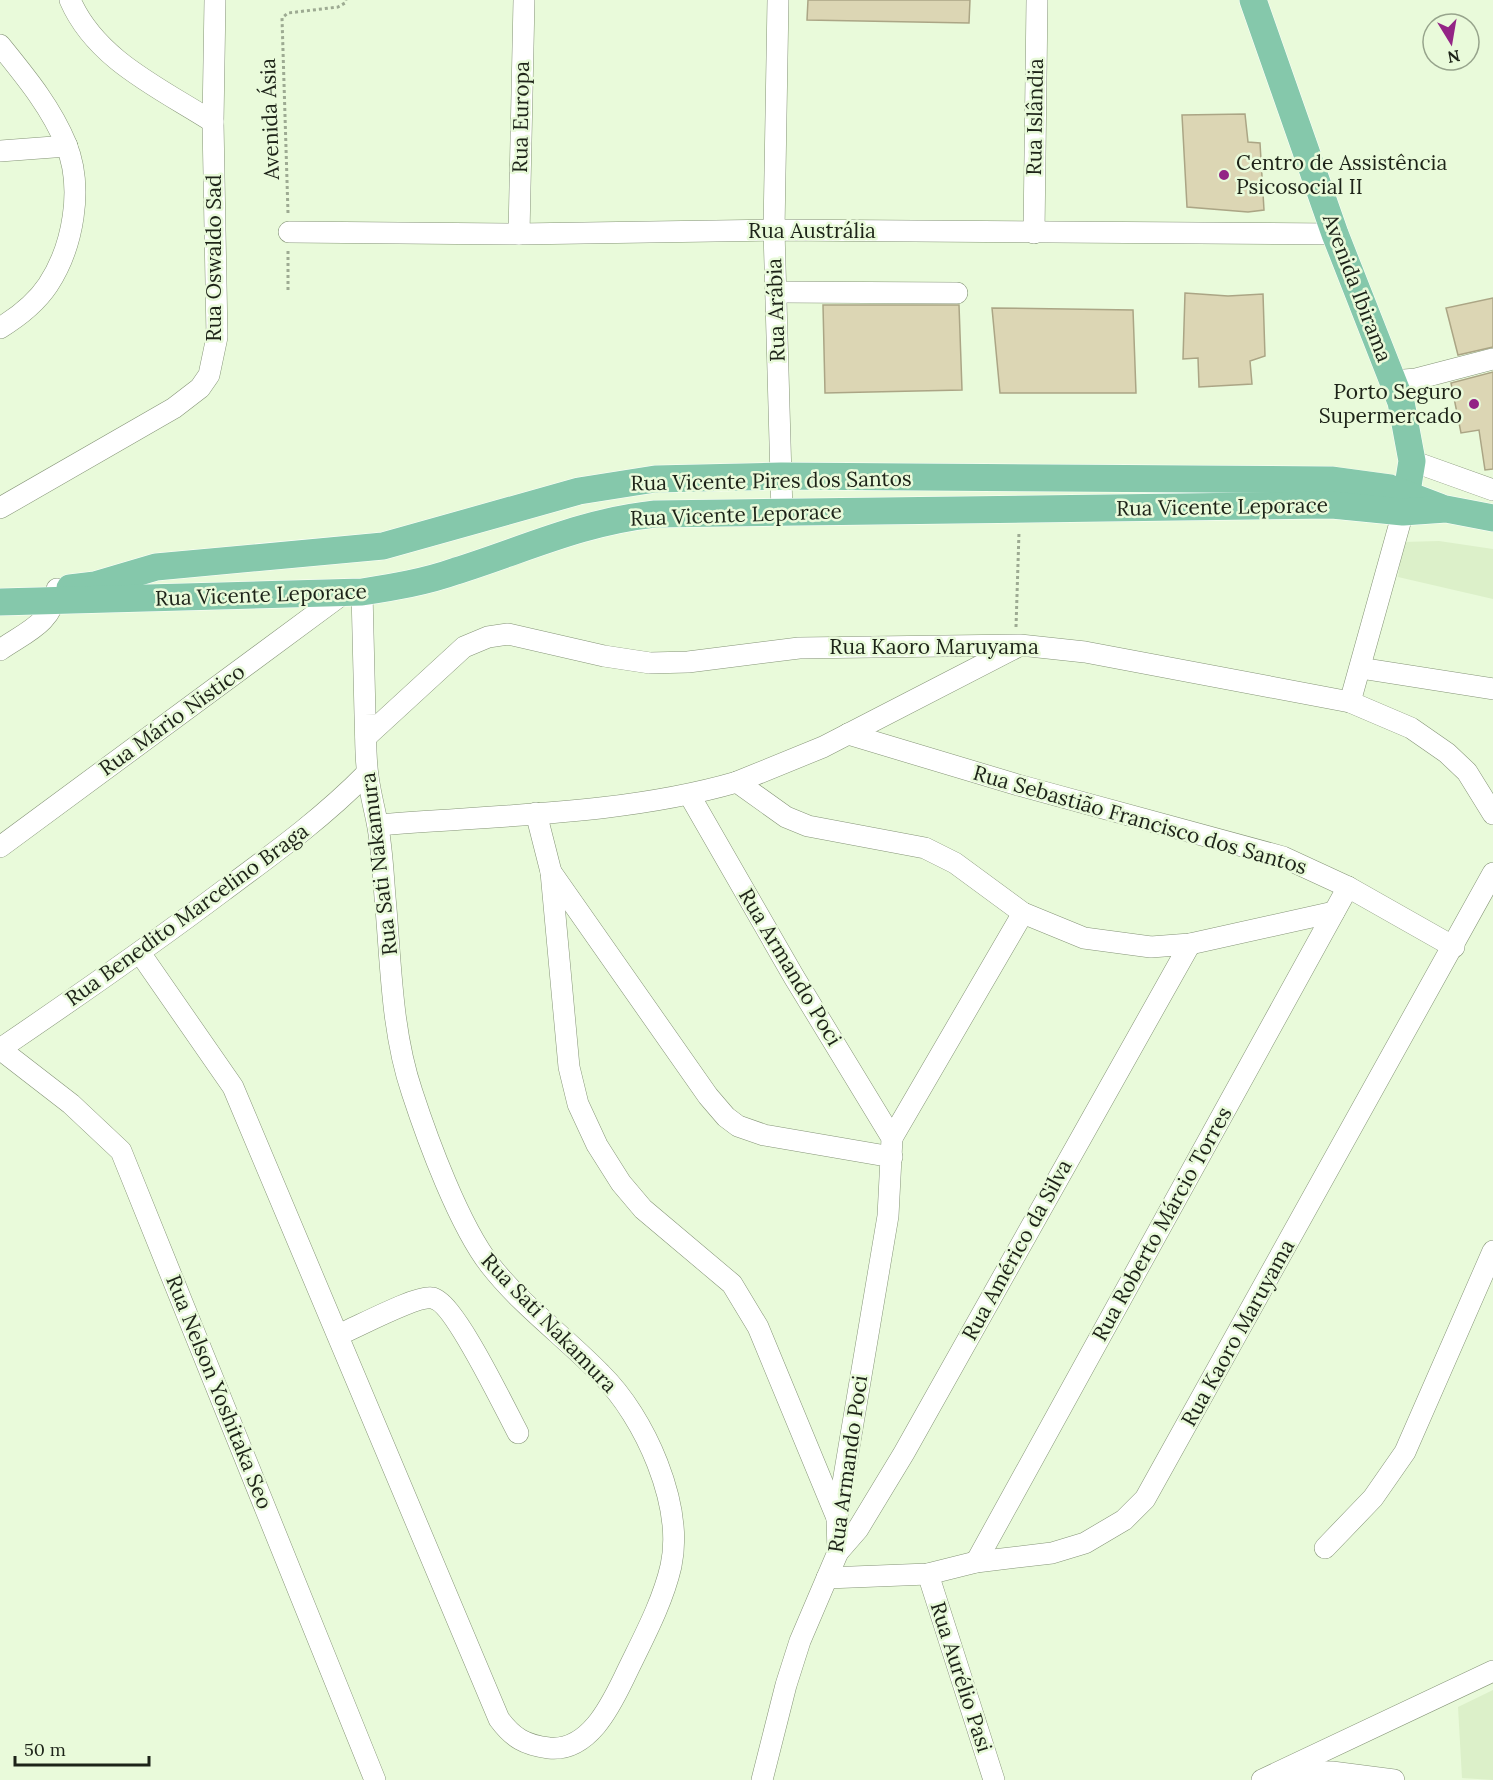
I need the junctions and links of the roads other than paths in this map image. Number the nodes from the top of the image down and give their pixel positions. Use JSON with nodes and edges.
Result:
{"nodes":[{"id":1,"x":70,"y":0,"type":"edge"},
{"id":2,"x":215,"y":0,"type":"edge"},
{"id":3,"x":524,"y":0,"type":"edge"},
{"id":4,"x":778,"y":0,"type":"edge"},
{"id":5,"x":1037,"y":0,"type":"edge"},
{"id":6,"x":1253,"y":0,"type":"edge"},
{"id":7,"x":0,"y":45,"type":"edge"},
{"id":8,"x":213,"y":122,"type":"junction"},
{"id":9,"x":67,"y":146,"type":"junction"},
{"id":10,"x":0,"y":151,"type":"edge"},
{"id":11,"x":774,"y":230,"type":"junction"},
{"id":12,"x":289,"y":232,"type":"road end"},
{"id":13,"x":1034,"y":233,"type":"junction"},
{"id":14,"x":519,"y":234,"type":"junction"},
{"id":15,"x":1335,"y":234,"type":"junction"},
{"id":16,"x":776,"y":292,"type":"junction"},
{"id":17,"x":957,"y":293,"type":"dead end"},
{"id":18,"x":0,"y":328,"type":"edge"},
{"id":19,"x":1493,"y":359,"type":"edge"},
{"id":20,"x":1393,"y":381,"type":"junction"},
{"id":21,"x":1412,"y":461,"type":"junction"},
{"id":22,"x":781,"y":476,"type":"junction"},
{"id":23,"x":1493,"y":490,"type":"edge"},
{"id":24,"x":1406,"y":502,"type":"junction"},
{"id":25,"x":0,"y":508,"type":"edge"},
{"id":26,"x":782,"y":513,"type":"junction"},
{"id":27,"x":1493,"y":518,"type":"edge"},
{"id":28,"x":156,"y":567,"type":"junction"},
{"id":29,"x":0,"y":588,"type":"edge"},
{"id":30,"x":353,"y":593,"type":"junction"},
{"id":31,"x":56,"y":596,"type":"junction"},
{"id":32,"x":156,"y":599,"type":"junction"},
{"id":33,"x":0,"y":602,"type":"edge"},
{"id":34,"x":1018,"y":645,"type":"junction"},
{"id":35,"x":0,"y":650,"type":"edge"},
{"id":36,"x":1360,"y":668,"type":"junction"},
{"id":37,"x":1493,"y":689,"type":"edge"},
{"id":38,"x":1350,"y":702,"type":"junction"},
{"id":39,"x":848,"y":734,"type":"junction"},
{"id":40,"x":366,"y":737,"type":"junction"},
{"id":41,"x":367,"y":773,"type":"junction"},
{"id":42,"x":737,"y":782,"type":"junction"},
{"id":43,"x":690,"y":796,"type":"junction"},
{"id":44,"x":536,"y":813,"type":"junction"},
{"id":45,"x":1493,"y":814,"type":"edge"},
{"id":46,"x":378,"y":825,"type":"junction"},
{"id":47,"x":0,"y":847,"type":"edge"},
{"id":48,"x":551,"y":872,"type":"junction"},
{"id":49,"x":1493,"y":873,"type":"edge"},
{"id":50,"x":1348,"y":887,"type":"junction"},
{"id":51,"x":1335,"y":912,"type":"junction"},
{"id":52,"x":1023,"y":913,"type":"junction"},
{"id":53,"x":585,"y":921,"type":"junction"},
{"id":54,"x":557,"y":938,"type":"junction"},
{"id":55,"x":1190,"y":944,"type":"junction"},
{"id":56,"x":1454,"y":947,"type":"junction"},
{"id":57,"x":140,"y":953,"type":"junction"},
{"id":58,"x":0,"y":1049,"type":"edge"},
{"id":59,"x":892,"y":1148,"type":"junction"},
{"id":60,"x":1493,"y":1251,"type":"edge"},
{"id":61,"x":1486,"y":1282,"type":"edge"},
{"id":62,"x":338,"y":1335,"type":"junction"},
{"id":63,"x":518,"y":1433,"type":"dead end"},
{"id":64,"x":837,"y":1518,"type":"junction"},
{"id":65,"x":1325,"y":1548,"type":"dead end"},
{"id":66,"x":838,"y":1552,"type":"junction"},
{"id":67,"x":976,"y":1562,"type":"junction"},
{"id":68,"x":928,"y":1574,"type":"junction"},
{"id":69,"x":827,"y":1578,"type":"junction"},
{"id":70,"x":1493,"y":1671,"type":"edge"},
{"id":71,"x":1271,"y":1775,"type":"edge"},
{"id":72,"x":375,"y":1780,"type":"edge"},
{"id":73,"x":762,"y":1780,"type":"edge"},
{"id":74,"x":994,"y":1780,"type":"edge"},
{"id":75,"x":1394,"y":1780,"type":"edge"}],
"edges":[{"from":1,"to":8,"type":"street"},
{"from":2,"to":8,"type":"street","name":"Rua Oswaldo Sad"},
{"from":3,"to":14,"type":"street","name":"Rua Europa"},
{"from":4,"to":11,"type":"street","name":"Rua Arábia"},
{"from":5,"to":13,"type":"street","name":"Rua Islândia"},
{"from":6,"to":15,"type":"main road","name":"Avenida Ibirama"},
{"from":7,"to":9,"type":"street"},
{"from":8,"to":25,"type":"street","name":"Rua Oswaldo Sad"},
{"from":9,"to":10,"type":"street"},
{"from":9,"to":18,"type":"street"},
{"from":11,"to":13,"type":"street","name":"Rua Austrália"},
{"from":11,"to":14,"type":"street","name":"Rua Austrália"},
{"from":11,"to":16,"type":"street","name":"Rua Arábia"},
{"from":12,"to":14,"type":"street","name":"Rua Austrália"},
{"from":13,"to":15,"type":"street","name":"Rua Austrália"},
{"from":15,"to":20,"type":"main road","name":"Avenida Ibirama"},
{"from":16,"to":17,"type":"street"},
{"from":16,"to":22,"type":"street","name":"Rua Arábia"},
{"from":19,"to":20,"type":"street"},
{"from":20,"to":21,"type":"main road","name":"Avenida Ibirama"},
{"from":21,"to":23,"type":"street"},
{"from":21,"to":24,"type":"main road","name":"Avenida Ibirama"},
{"from":22,"to":24,"type":"main road","name":"Rua Vicente Pires dos Santos"},
{"from":22,"to":26,"type":"street","name":"Rua Arábia"},
{"from":22,"to":28,"type":"main road","name":"Rua Vicente Pires dos Santos"},
{"from":24,"to":26,"type":"main road","name":"Rua Vicente Leporace"},
{"from":24,"to":27,"type":"main road","name":"Rua Vicente Leporace"},
{"from":24,"to":36,"type":"street"},
{"from":26,"to":30,"type":"main road","name":"Rua Vicente Leporace"},
{"from":28,"to":31,"type":"main road","name":"Rua Vicente Pires dos Santos"},
{"from":28,"to":32,"type":"main road"},
{"from":29,"to":31,"type":"main road","name":"Rua Vicente Pires dos Santos"},
{"from":30,"to":32,"type":"main road","name":"Rua Vicente Leporace"},
{"from":30,"to":40,"type":"street","name":"Rua Sati Nakamura"},
{"from":30,"to":47,"type":"street","name":"Rua Mário Nistico"},
{"from":31,"to":32,"type":"main road","name":"Rua Vicente Leporace"},
{"from":31,"to":33,"type":"main road","name":"Rua Vicente Leporace"},
{"from":31,"to":35,"type":"street"},
{"from":34,"to":38,"type":"street","name":"Rua Kaoro Maruyama"},
{"from":34,"to":39,"type":"street"},
{"from":34,"to":40,"type":"street","name":"Rua Kaoro Maruyama"},
{"from":36,"to":37,"type":"street"},
{"from":36,"to":38,"type":"street"},
{"from":38,"to":45,"type":"street","name":"Rua Kaoro Maruyama"},
{"from":39,"to":42,"type":"street"},
{"from":39,"to":50,"type":"street","name":"Rua Sebastião Francisco dos Santos"},
{"from":40,"to":41,"type":"street","name":"Rua Sati Nakamura"},
{"from":41,"to":46,"type":"street","name":"Rua Sati Nakamura"},
{"from":41,"to":57,"type":"street","name":"Rua Benedito Marcelino Braga"},
{"from":42,"to":43,"type":"street"},
{"from":42,"to":52,"type":"street"},
{"from":43,"to":44,"type":"street"},
{"from":43,"to":59,"type":"street","name":"Rua Armando Poci"},
{"from":44,"to":46,"type":"street"},
{"from":44,"to":48,"type":"street"},
{"from":46,"to":62,"type":"street","name":"Rua Sati Nakamura"},
{"from":48,"to":53,"type":"street"},
{"from":48,"to":54,"type":"street"},
{"from":49,"to":56,"type":"street","name":"Rua Kaoro Maruyama"},
{"from":50,"to":51,"type":"street","name":"Rua Roberto Márcio Torres"},
{"from":50,"to":56,"type":"street","name":"Rua Sebastião Francisco dos Santos"},
{"from":51,"to":55,"type":"street"},
{"from":51,"to":67,"type":"street","name":"Rua Roberto Márcio Torres"},
{"from":52,"to":55,"type":"street"},
{"from":52,"to":59,"type":"street","name":"Rua Armando Poci"},
{"from":53,"to":54,"type":"street"},
{"from":53,"to":59,"type":"street"},
{"from":54,"to":64,"type":"street"},
{"from":55,"to":66,"type":"street","name":"Rua Américo da Silva"},
{"from":56,"to":67,"type":"street","name":"Rua Kaoro Maruyama"},
{"from":57,"to":58,"type":"street","name":"Rua Benedito Marcelino Braga"},
{"from":57,"to":62,"type":"street","name":"Rua Sati Nakamura"},
{"from":58,"to":72,"type":"street","name":"Rua Nelson Yoshitaka Seo"},
{"from":59,"to":64,"type":"street","name":"Rua Armando Poci"},
{"from":60,"to":61,"type":"street"},
{"from":61,"to":65,"type":"street"},
{"from":62,"to":63,"type":"street"},
{"from":64,"to":66,"type":"street","name":"Rua Armando Poci"},
{"from":66,"to":69,"type":"street","name":"Rua Armando Poci"},
{"from":67,"to":68,"type":"street","name":"Rua Kaoro Maruyama"},
{"from":68,"to":69,"type":"street","name":"Rua Kaoro Maruyama"},
{"from":68,"to":74,"type":"street","name":"Rua Aurélio Pasi"},
{"from":69,"to":73,"type":"street","name":"Rua Armando Poci"},
{"from":70,"to":71,"type":"street"},
{"from":71,"to":75,"type":"street"}]}
